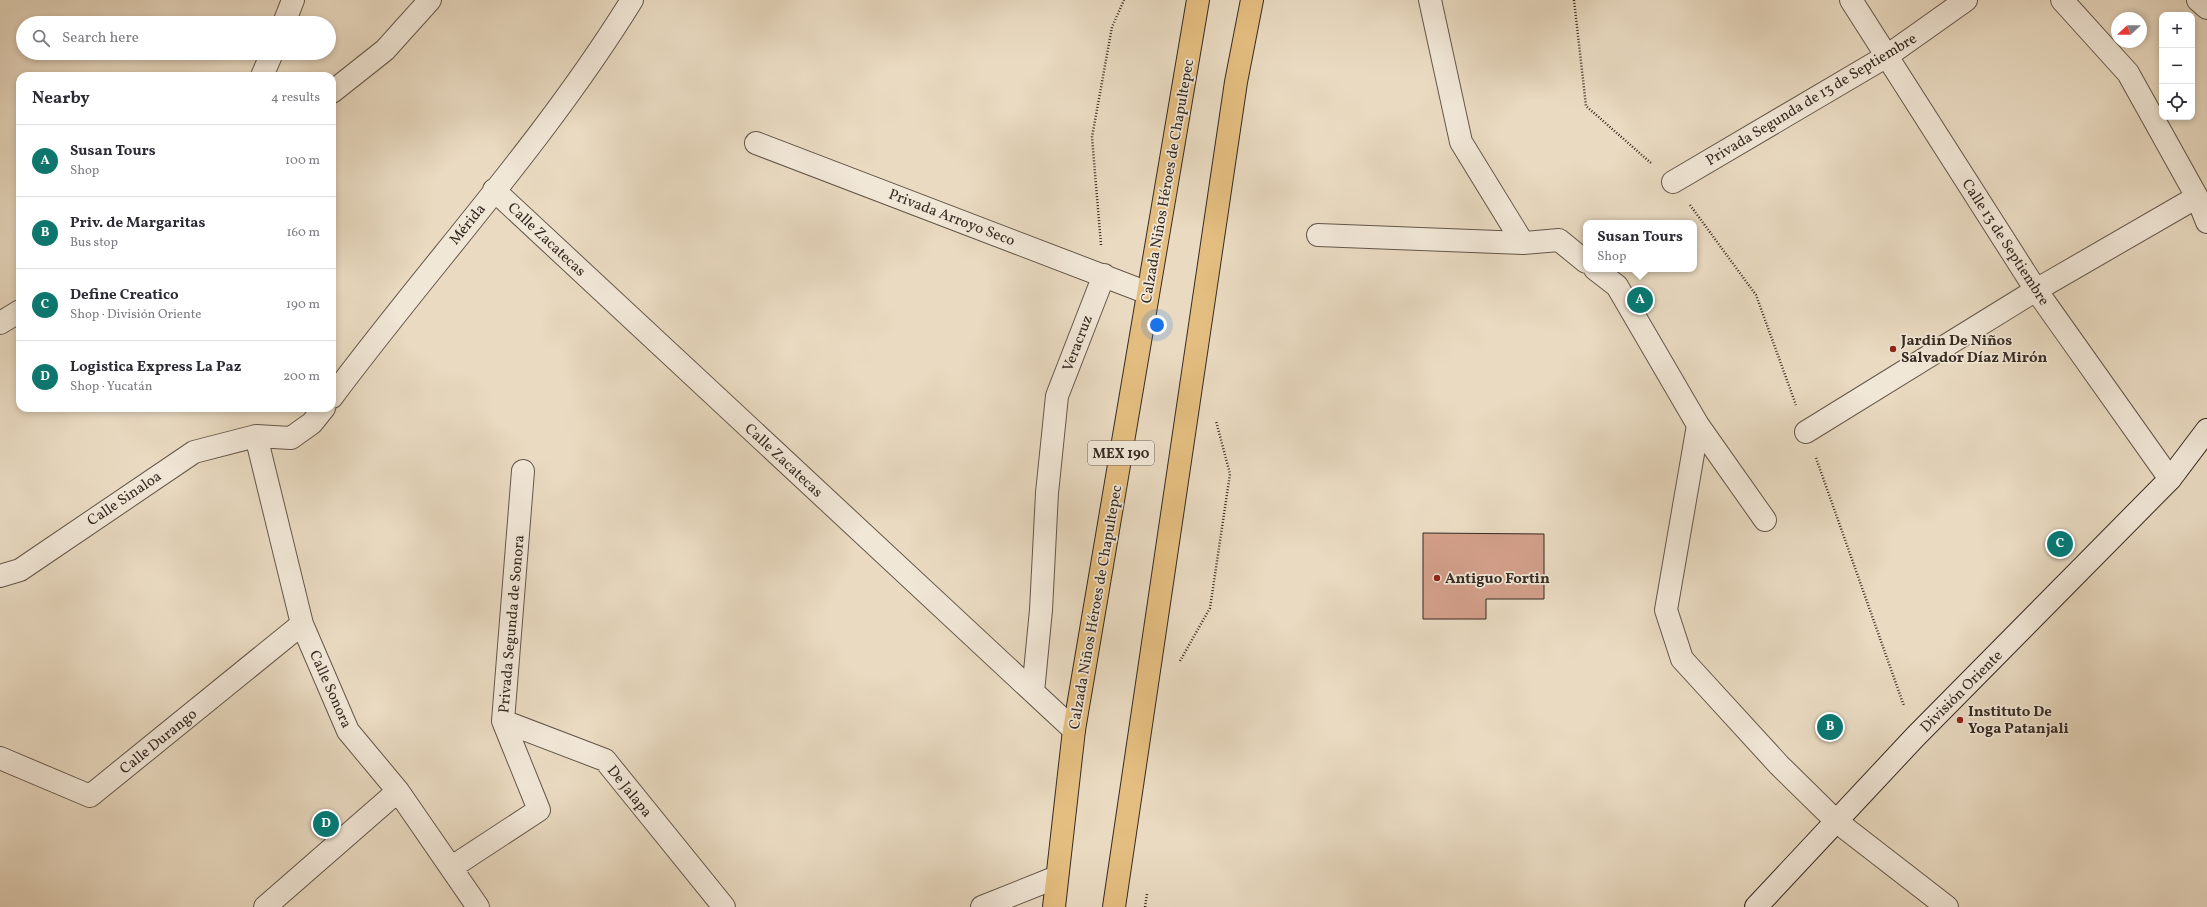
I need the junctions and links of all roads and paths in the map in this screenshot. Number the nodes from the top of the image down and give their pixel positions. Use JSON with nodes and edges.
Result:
{"nodes":[{"id":1,"x":293,"y":0,"type":"edge"},
{"id":2,"x":430,"y":0,"type":"edge"},
{"id":3,"x":632,"y":0,"type":"edge"},
{"id":4,"x":1124,"y":0,"type":"edge"},
{"id":5,"x":1198,"y":0,"type":"edge"},
{"id":6,"x":1252,"y":0,"type":"edge"},
{"id":7,"x":1430,"y":0,"type":"edge"},
{"id":8,"x":1574,"y":0,"type":"edge"},
{"id":9,"x":1851,"y":0,"type":"edge"},
{"id":10,"x":1966,"y":0,"type":"edge"},
{"id":11,"x":2062,"y":0,"type":"edge"},
{"id":12,"x":2198,"y":0,"type":"edge"},
{"id":13,"x":2207,"y":8,"type":"edge"},
{"id":14,"x":287,"y":16,"type":"edge"},
{"id":15,"x":1887,"y":56,"type":"junction"},
{"id":16,"x":269,"y":60,"type":"edge"},
{"id":17,"x":264,"y":72,"type":"edge"},
{"id":18,"x":336,"y":89,"type":"edge"},
{"id":19,"x":756,"y":143,"type":"dead end"},
{"id":20,"x":1673,"y":182,"type":"junction"},
{"id":21,"x":494,"y":190,"type":"junction"},
{"id":22,"x":2198,"y":197,"type":"junction"},
{"id":23,"x":2207,"y":222,"type":"edge"},
{"id":24,"x":1318,"y":235,"type":"dead end"},
{"id":25,"x":1523,"y":242,"type":"junction"},
{"id":26,"x":1583,"y":260,"type":"edge"},
{"id":27,"x":1599,"y":272,"type":"edge"},
{"id":28,"x":1104,"y":275,"type":"junction"},
{"id":29,"x":2036,"y":290,"type":"junction"},
{"id":30,"x":1148,"y":293,"type":"junction"},
{"id":31,"x":16,"y":313,"type":"edge"},
{"id":32,"x":0,"y":323,"type":"edge"},
{"id":33,"x":336,"y":392,"type":"edge"},
{"id":34,"x":321,"y":412,"type":"edge"},
{"id":35,"x":1217,"y":414,"type":"dead end"},
{"id":36,"x":1698,"y":425,"type":"junction"},
{"id":37,"x":2207,"y":430,"type":"edge"},
{"id":38,"x":1806,"y":432,"type":"junction"},
{"id":39,"x":256,"y":436,"type":"junction"},
{"id":40,"x":523,"y":471,"type":"dead end"},
{"id":41,"x":2170,"y":479,"type":"junction"},
{"id":42,"x":1765,"y":520,"type":"dead end"},
{"id":43,"x":0,"y":576,"type":"edge"},
{"id":44,"x":302,"y":624,"type":"junction"},
{"id":45,"x":1179,"y":663,"type":"dead end"},
{"id":46,"x":1033,"y":692,"type":"junction"},
{"id":47,"x":503,"y":721,"type":"junction"},
{"id":48,"x":1074,"y":730,"type":"junction"},
{"id":49,"x":1915,"y":737,"type":"junction"},
{"id":50,"x":0,"y":758,"type":"edge"},
{"id":51,"x":398,"y":791,"type":"junction"},
{"id":52,"x":1836,"y":821,"type":"junction"},
{"id":53,"x":452,"y":867,"type":"junction"},
{"id":54,"x":1057,"y":877,"type":"junction"},
{"id":55,"x":1147,"y":891,"type":"dead end"},
{"id":56,"x":265,"y":907,"type":"edge"},
{"id":57,"x":478,"y":907,"type":"edge"},
{"id":58,"x":724,"y":907,"type":"edge"},
{"id":59,"x":982,"y":907,"type":"edge"},
{"id":60,"x":1054,"y":907,"type":"edge"},
{"id":61,"x":1114,"y":907,"type":"edge"},
{"id":62,"x":1145,"y":907,"type":"edge"},
{"id":63,"x":1756,"y":907,"type":"edge"},
{"id":64,"x":1947,"y":907,"type":"edge"}],
"edges":[{"from":1,"to":14,"type":"street"},
{"from":2,"to":18,"type":"street"},
{"from":3,"to":21,"type":"street","name":"Mérida"},
{"from":4,"to":28,"type":"path"},
{"from":5,"to":30,"type":"main road","name":"Calzada Niños Héroes de Chapultepec","number":"MEX 190"},
{"from":6,"to":61,"type":"main road"},
{"from":7,"to":25,"type":"street"},
{"from":8,"to":20,"type":"path"},
{"from":9,"to":15,"type":"street","name":"Calle 13 de Septiembre"},
{"from":10,"to":15,"type":"street","name":"Privada Segunda de 13 de Septiembre"},
{"from":11,"to":22,"type":"street"},
{"from":12,"to":13,"type":"street"},
{"from":15,"to":20,"type":"street","name":"Privada Segunda de 13 de Septiembre"},
{"from":15,"to":29,"type":"street","name":"Calle 13 de Septiembre"},
{"from":16,"to":17,"type":"street"},
{"from":19,"to":28,"type":"street","name":"Privada Arroyo Seco"},
{"from":20,"to":38,"type":"path"},
{"from":21,"to":33,"type":"street","name":"Mérida"},
{"from":21,"to":46,"type":"street","name":"Calle Zacatecas"},
{"from":22,"to":23,"type":"street"},
{"from":22,"to":29,"type":"street"},
{"from":24,"to":25,"type":"street"},
{"from":25,"to":26,"type":"street"},
{"from":27,"to":36,"type":"street"},
{"from":28,"to":30,"type":"street","name":"Privada Arroyo Seco"},
{"from":28,"to":46,"type":"street","name":"Veracruz"},
{"from":29,"to":38,"type":"street"},
{"from":29,"to":41,"type":"street","name":"Calle 13 de Septiembre"},
{"from":30,"to":48,"type":"main road","name":"Calzada Niños Héroes de Chapultepec","number":"MEX 190"},
{"from":31,"to":32,"type":"street"},
{"from":34,"to":39,"type":"street"},
{"from":35,"to":45,"type":"path"},
{"from":36,"to":42,"type":"street"},
{"from":36,"to":52,"type":"street"},
{"from":37,"to":41,"type":"street","name":"División Oriente"},
{"from":38,"to":49,"type":"path"},
{"from":39,"to":43,"type":"street","name":"Calle Sinaloa"},
{"from":39,"to":44,"type":"street","name":"Calle Sonora"},
{"from":40,"to":47,"type":"street","name":"Privada Segunda de Sonora"},
{"from":41,"to":49,"type":"street","name":"División Oriente"},
{"from":44,"to":50,"type":"street","name":"Calle Durango"},
{"from":44,"to":51,"type":"street","name":"Calle Sonora"},
{"from":46,"to":48,"type":"street","name":"Calle Zacatecas"},
{"from":47,"to":53,"type":"street","name":"Privada Segunda de Sonora"},
{"from":47,"to":58,"type":"street","name":"De Jalapa"},
{"from":48,"to":54,"type":"main road","name":"Calzada Niños Héroes de Chapultepec","number":"MEX 190"},
{"from":49,"to":52,"type":"street","name":"División Oriente"},
{"from":51,"to":53,"type":"street","name":"Calle Sonora"},
{"from":51,"to":56,"type":"street"},
{"from":52,"to":63,"type":"street","name":"División Oriente"},
{"from":52,"to":64,"type":"street"},
{"from":53,"to":57,"type":"street","name":"Calle Sonora"},
{"from":54,"to":59,"type":"street"},
{"from":54,"to":60,"type":"main road","name":"Calzada Niños Héroes de Chapultepec","number":"MEX 190"},
{"from":55,"to":62,"type":"path"}]}
